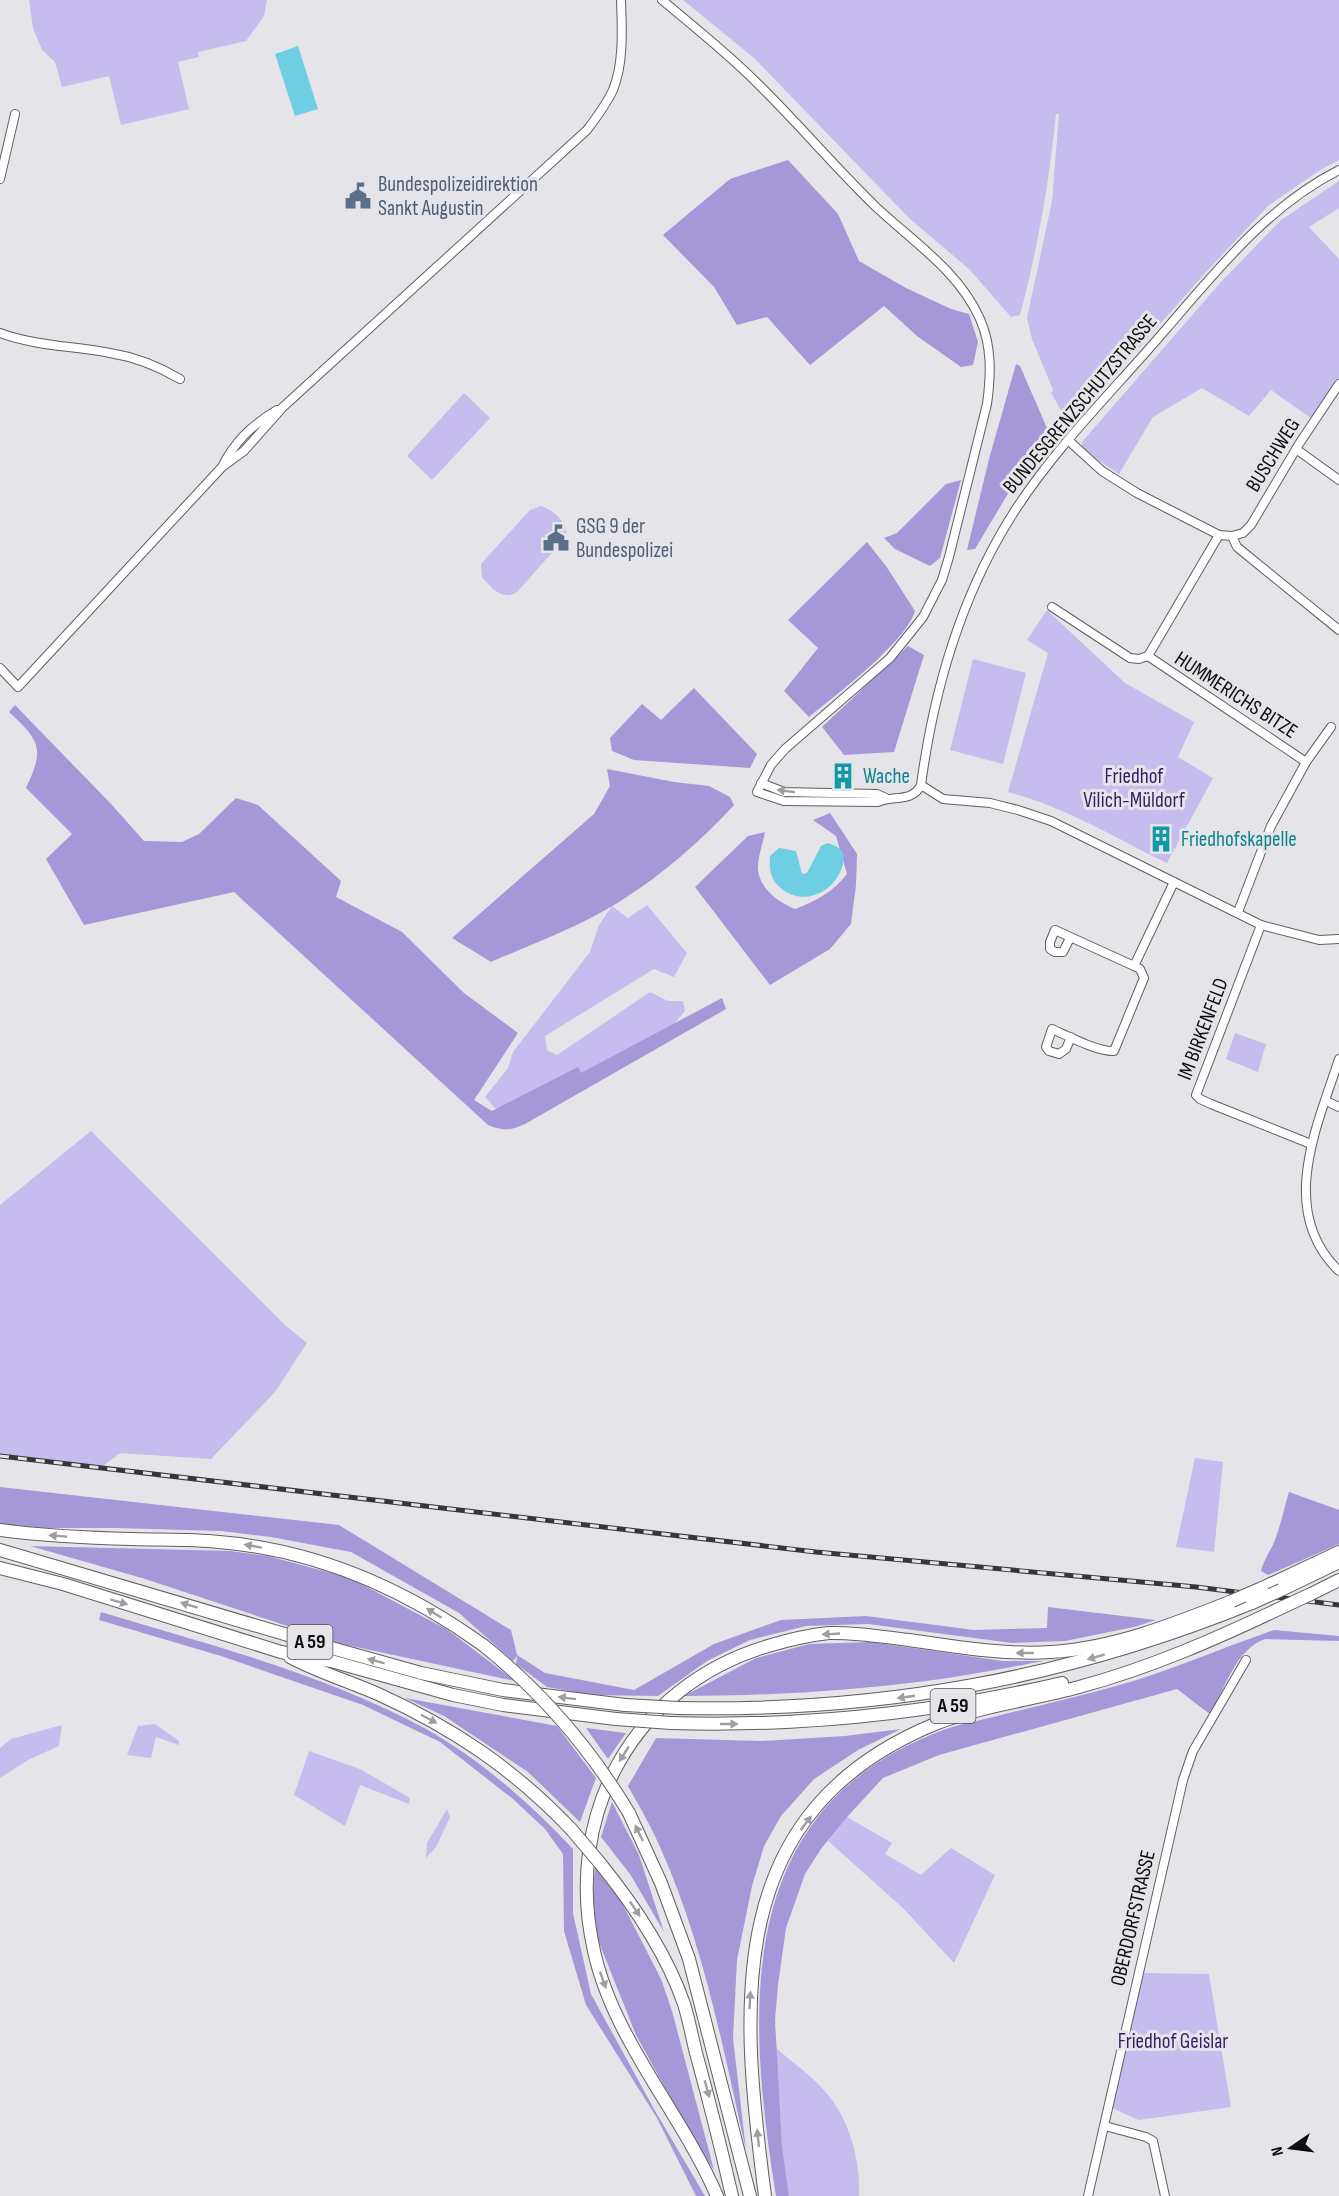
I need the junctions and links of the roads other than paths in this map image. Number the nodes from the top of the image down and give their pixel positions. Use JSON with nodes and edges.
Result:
{"nodes":[{"id":1,"x":662,"y":0,"type":"edge"},
{"id":2,"x":622,"y":1,"type":"edge"},
{"id":3,"x":15,"y":114,"type":"dead end"},
{"id":4,"x":1339,"y":170,"type":"edge"},
{"id":5,"x":0,"y":179,"type":"edge"},
{"id":6,"x":0,"y":333,"type":"edge"},
{"id":7,"x":17,"y":339,"type":"junction"},
{"id":8,"x":0,"y":341,"type":"edge"},
{"id":9,"x":180,"y":379,"type":"dead end"},
{"id":10,"x":1339,"y":384,"type":"edge"},
{"id":11,"x":1068,"y":440,"type":"junction"},
{"id":12,"x":1296,"y":449,"type":"junction"},
{"id":13,"x":1339,"y":480,"type":"edge"},
{"id":14,"x":1219,"y":535,"type":"junction"},
{"id":15,"x":1232,"y":536,"type":"junction"},
{"id":16,"x":1052,"y":607,"type":"dead end"},
{"id":17,"x":1339,"y":630,"type":"edge"},
{"id":18,"x":1148,"y":656,"type":"junction"},
{"id":19,"x":0,"y":668,"type":"edge"},
{"id":20,"x":1331,"y":727,"type":"dead end"},
{"id":21,"x":1306,"y":762,"type":"junction"},
{"id":22,"x":921,"y":785,"type":"junction"},
{"id":23,"x":1174,"y":882,"type":"junction"},
{"id":24,"x":1238,"y":912,"type":"junction"},
{"id":25,"x":1261,"y":924,"type":"junction"},
{"id":26,"x":1070,"y":938,"type":"dead end"},
{"id":27,"x":1339,"y":939,"type":"edge"},
{"id":28,"x":1134,"y":966,"type":"junction"},
{"id":29,"x":1071,"y":1037,"type":"dead end"},
{"id":30,"x":1339,"y":1059,"type":"edge"},
{"id":31,"x":1326,"y":1101,"type":"junction"},
{"id":32,"x":1339,"y":1107,"type":"edge"},
{"id":33,"x":1311,"y":1144,"type":"junction"},
{"id":34,"x":1339,"y":1271,"type":"edge"},
{"id":35,"x":0,"y":1530,"type":"edge"},
{"id":36,"x":0,"y":1550,"type":"edge"},
{"id":37,"x":1339,"y":1552,"type":"edge"},
{"id":38,"x":1339,"y":1562,"type":"edge"},
{"id":39,"x":0,"y":1568,"type":"edge"},
{"id":40,"x":1339,"y":1580,"type":"edge"},
{"id":41,"x":1232,"y":1606,"type":"junction"},
{"id":42,"x":1226,"y":1632,"type":"junction"},
{"id":43,"x":281,"y":1652,"type":"junction"},
{"id":44,"x":1246,"y":1660,"type":"dead end"},
{"id":45,"x":1105,"y":2126,"type":"junction"},
{"id":46,"x":717,"y":2196,"type":"edge"},
{"id":47,"x":732,"y":2196,"type":"edge"},
{"id":48,"x":750,"y":2196,"type":"edge"},
{"id":49,"x":765,"y":2196,"type":"edge"},
{"id":50,"x":1088,"y":2196,"type":"edge"},
{"id":51,"x":1165,"y":2196,"type":"edge"}],
"edges":[{"from":1,"to":22,"type":"street"},
{"from":2,"to":19,"type":"street"},
{"from":3,"to":5,"type":"street"},
{"from":4,"to":11,"type":"street","name":"BUNDESGRENZSCHUTZSTRASSE"},
{"from":6,"to":7,"type":"street"},
{"from":7,"to":8,"type":"street"},
{"from":7,"to":9,"type":"street"},
{"from":10,"to":12,"type":"street","name":"BUSCHWEG"},
{"from":11,"to":14,"type":"street"},
{"from":11,"to":22,"type":"street","name":"BUNDESGRENZSCHUTZSTRASSE"},
{"from":12,"to":13,"type":"street"},
{"from":12,"to":15,"type":"street","name":"BUSCHWEG"},
{"from":14,"to":15,"type":"street"},
{"from":14,"to":18,"type":"street","name":"HUMMERICHS BITZE"},
{"from":15,"to":17,"type":"street"},
{"from":16,"to":18,"type":"street","name":"HUMMERICHS BITZE"},
{"from":18,"to":21,"type":"street","name":"HUMMERICHS BITZE"},
{"from":20,"to":21,"type":"street","name":"HUMMERICHS BITZE"},
{"from":21,"to":24,"type":"street","name":"HUMMERICHS BITZE"},
{"from":22,"to":23,"type":"street"},
{"from":23,"to":24,"type":"street"},
{"from":23,"to":28,"type":"street"},
{"from":24,"to":25,"type":"street"},
{"from":25,"to":27,"type":"street"},
{"from":25,"to":33,"type":"street","name":"IM BIRKENFELD"},
{"from":26,"to":28,"type":"street"},
{"from":28,"to":29,"type":"street"},
{"from":30,"to":31,"type":"street"},
{"from":31,"to":32,"type":"street"},
{"from":31,"to":33,"type":"street"},
{"from":33,"to":34,"type":"street"},
{"from":48,"to":35,"type":"highway","one_way":true,"bridge":true},
{"from":41,"to":36,"type":"highway","number":"A 59","one_way":true,"bridge":true},
{"from":37,"to":41,"type":"highway","bridge":true},
{"from":38,"to":41,"type":"highway","number":"A 59","bridge":true},
{"from":39,"to":43,"type":"highway","number":"A 59","one_way":true},
{"from":40,"to":42,"type":"highway","number":"A 59","bridge":true},
{"from":41,"to":46,"type":"highway","one_way":true},
{"from":43,"to":42,"type":"highway","number":"A 59","one_way":true,"bridge":true},
{"from":49,"to":42,"type":"highway","one_way":true},
{"from":43,"to":47,"type":"highway","one_way":true,"bridge":true},
{"from":44,"to":45,"type":"street","name":"OBERDORFSTRASSE"},
{"from":45,"to":50,"type":"street","name":"OBERDORFSTRASSE"},
{"from":45,"to":51,"type":"street"}]}
